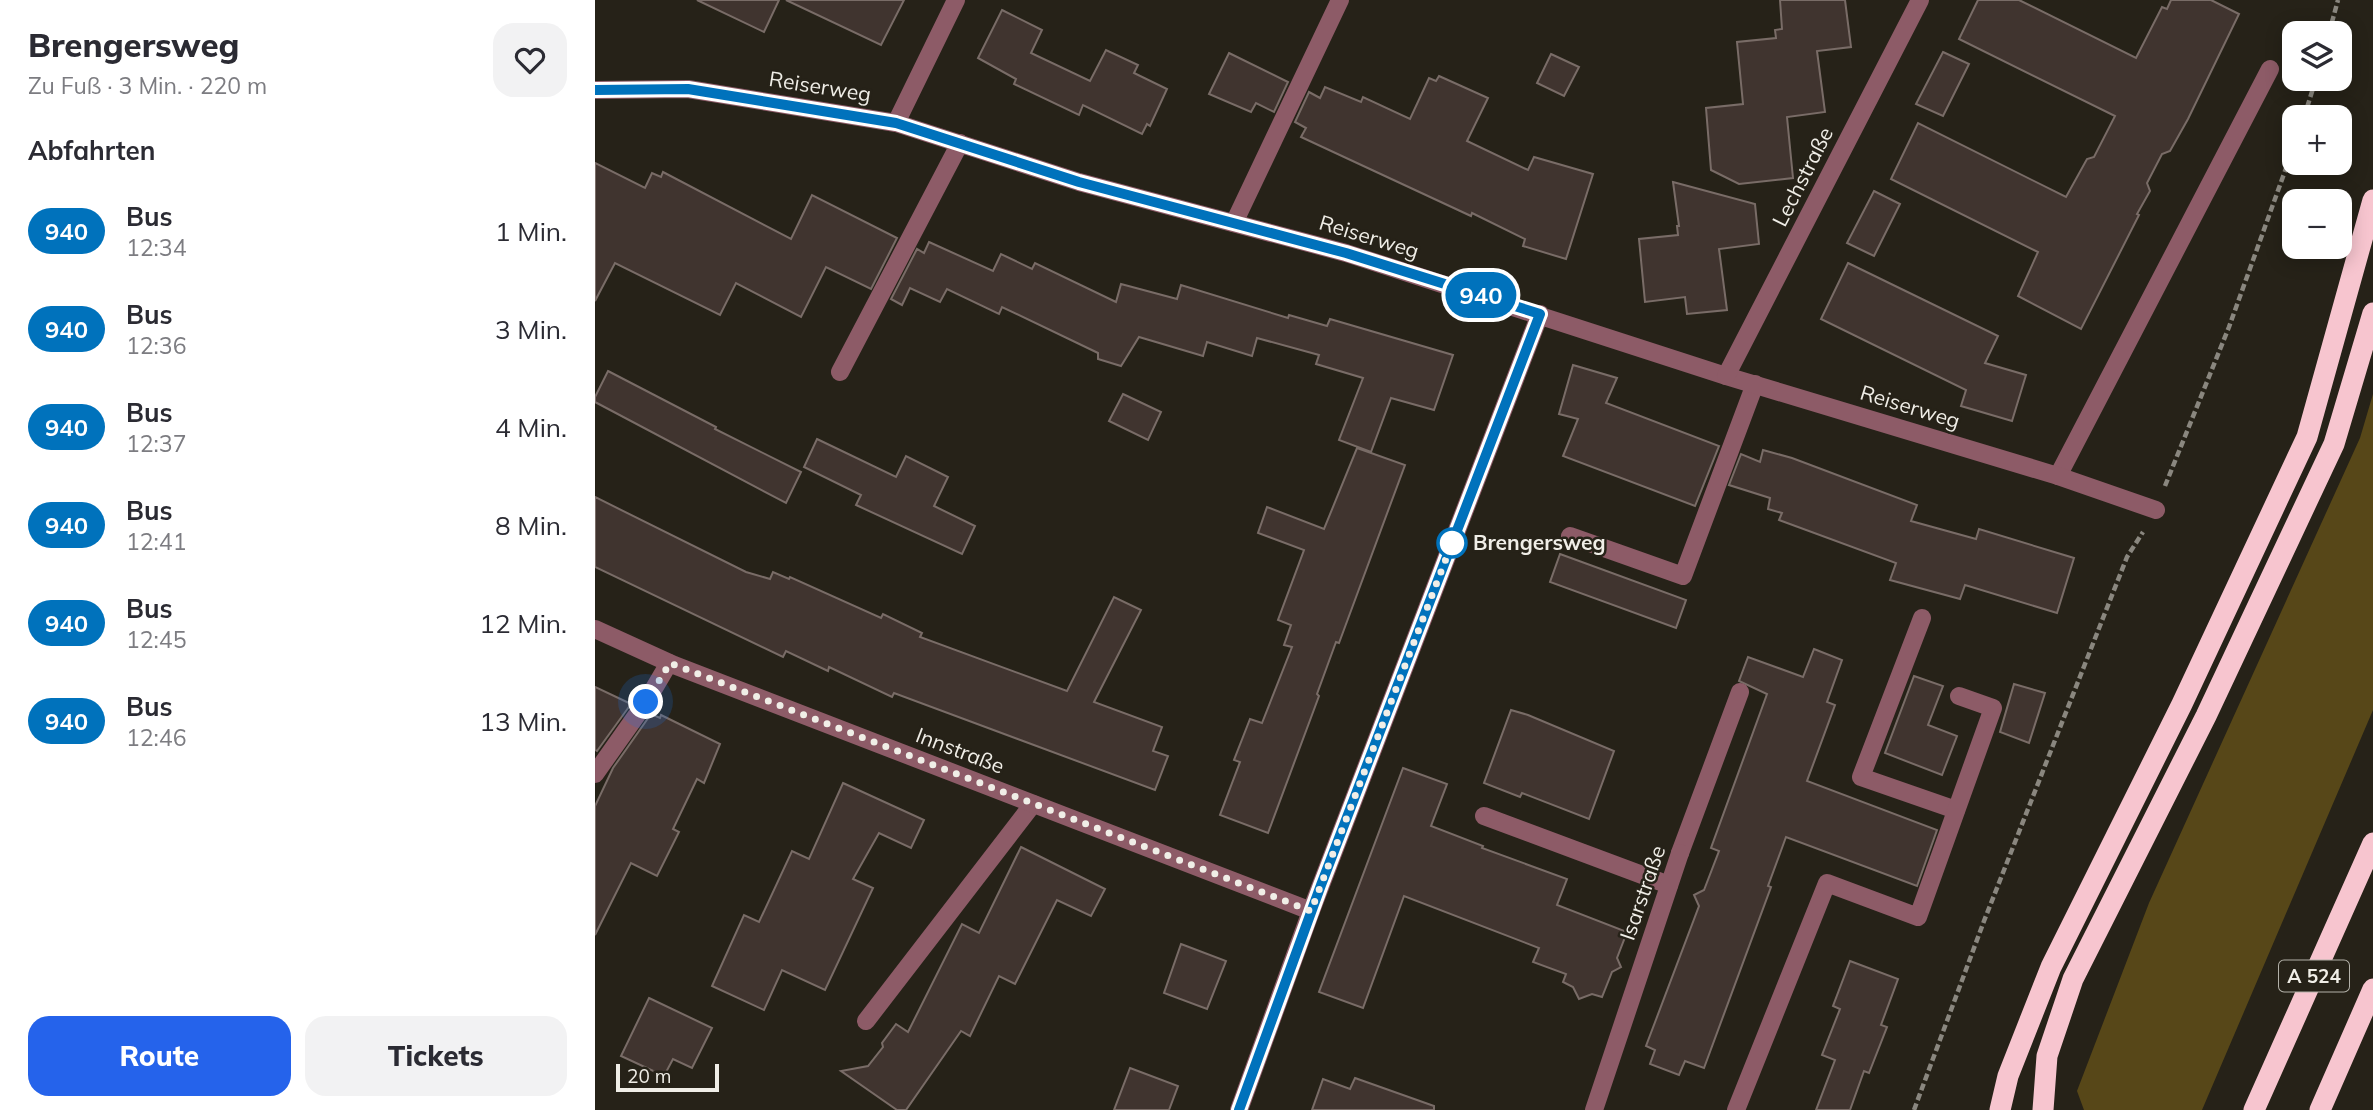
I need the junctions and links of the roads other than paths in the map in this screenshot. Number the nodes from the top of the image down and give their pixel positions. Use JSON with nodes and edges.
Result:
{"nodes":[{"id":1,"x":956,"y":0,"type":"edge"},
{"id":2,"x":1339,"y":0,"type":"edge"},
{"id":3,"x":1920,"y":0,"type":"edge"},
{"id":4,"x":2270,"y":69,"type":"dead end"},
{"id":5,"x":595,"y":90,"type":"edge"},
{"id":6,"x":896,"y":123,"type":"junction"},
{"id":7,"x":960,"y":144,"type":"junction"},
{"id":8,"x":2373,"y":200,"type":"edge"},
{"id":9,"x":1234,"y":223,"type":"junction"},
{"id":10,"x":2373,"y":313,"type":"edge"},
{"id":11,"x":1540,"y":314,"type":"junction"},
{"id":12,"x":840,"y":372,"type":"dead end"},
{"id":13,"x":1726,"y":376,"type":"junction"},
{"id":14,"x":1755,"y":384,"type":"junction"},
{"id":15,"x":2058,"y":476,"type":"junction"},
{"id":16,"x":2156,"y":510,"type":"road end"},
{"id":17,"x":1570,"y":536,"type":"dead end"},
{"id":18,"x":1922,"y":618,"type":"dead end"},
{"id":19,"x":595,"y":629,"type":"edge"},
{"id":20,"x":670,"y":663,"type":"junction"},
{"id":21,"x":1739,"y":692,"type":"dead end"},
{"id":22,"x":1959,"y":696,"type":"dead end"},
{"id":23,"x":595,"y":774,"type":"edge"},
{"id":24,"x":1033,"y":804,"type":"junction"},
{"id":25,"x":1956,"y":810,"type":"junction"},
{"id":26,"x":1484,"y":816,"type":"dead end"},
{"id":27,"x":2373,"y":843,"type":"edge"},
{"id":28,"x":1669,"y":885,"type":"junction"},
{"id":29,"x":1311,"y":911,"type":"junction"},
{"id":30,"x":2373,"y":989,"type":"edge"},
{"id":31,"x":866,"y":1021,"type":"dead end"},
{"id":32,"x":2044,"y":1100,"type":"edge"},
{"id":33,"x":1239,"y":1110,"type":"edge"},
{"id":34,"x":1594,"y":1110,"type":"edge"},
{"id":35,"x":1736,"y":1110,"type":"edge"},
{"id":36,"x":2000,"y":1110,"type":"edge"},
{"id":37,"x":2056,"y":1110,"type":"edge"},
{"id":38,"x":2254,"y":1110,"type":"edge"},
{"id":39,"x":2320,"y":1110,"type":"edge"}],
"edges":[{"from":1,"to":6,"type":"street"},
{"from":2,"to":9,"type":"street"},
{"from":3,"to":13,"type":"street","name":"Lechstraße"},
{"from":4,"to":15,"type":"street"},
{"from":5,"to":6,"type":"street","name":"Reiserweg"},
{"from":6,"to":7,"type":"street","name":"Reiserweg"},
{"from":7,"to":9,"type":"street","name":"Reiserweg"},
{"from":7,"to":12,"type":"street"},
{"from":8,"to":36,"type":"highway"},
{"from":9,"to":11,"type":"street","name":"Reiserweg"},
{"from":10,"to":32,"type":"highway"},
{"from":11,"to":13,"type":"street","name":"Reiserweg"},
{"from":11,"to":29,"type":"street"},
{"from":13,"to":14,"type":"street","name":"Reiserweg"},
{"from":14,"to":15,"type":"street","name":"Reiserweg"},
{"from":14,"to":17,"type":"street"},
{"from":15,"to":16,"type":"street","name":"Reiserweg"},
{"from":18,"to":25,"type":"street"},
{"from":19,"to":20,"type":"street","name":"Innstraße"},
{"from":20,"to":23,"type":"street"},
{"from":20,"to":24,"type":"street","name":"Innstraße"},
{"from":21,"to":28,"type":"street","name":"Isarstraße"},
{"from":22,"to":25,"type":"street"},
{"from":24,"to":29,"type":"street","name":"Innstraße"},
{"from":24,"to":31,"type":"street"},
{"from":25,"to":35,"type":"street"},
{"from":26,"to":28,"type":"street"},
{"from":27,"to":38,"type":"highway","number":"A 524"},
{"from":28,"to":34,"type":"street","name":"Isarstraße"},
{"from":29,"to":33,"type":"street"},
{"from":30,"to":39,"type":"highway","number":"A 524"},
{"from":32,"to":37,"type":"highway"}]}
